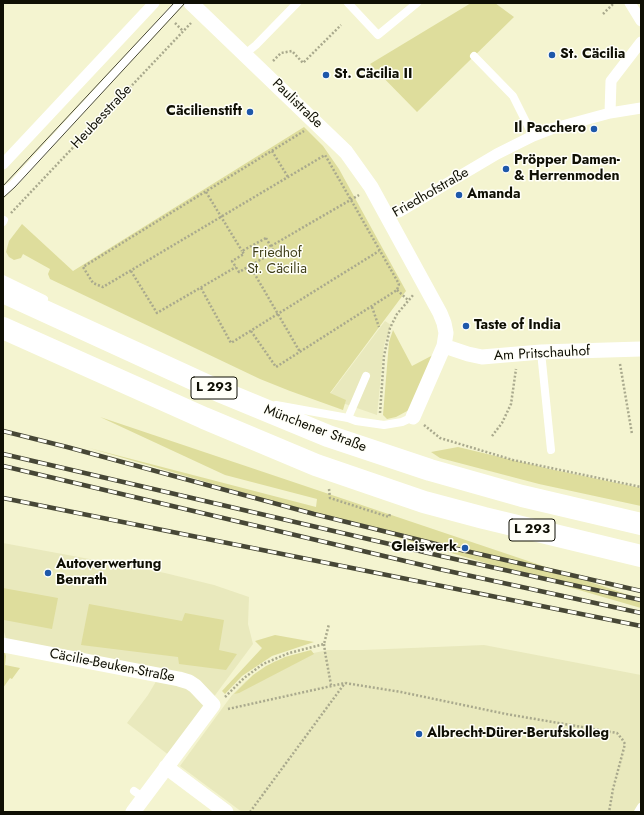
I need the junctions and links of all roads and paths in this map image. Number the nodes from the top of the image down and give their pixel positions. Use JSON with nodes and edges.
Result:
{"nodes":[{"id":1,"x":154,"y":3,"type":"edge"},
{"id":2,"x":179,"y":3,"type":"edge"},
{"id":3,"x":297,"y":3,"type":"edge"},
{"id":4,"x":348,"y":3,"type":"edge"},
{"id":5,"x":416,"y":3,"type":"edge"},
{"id":6,"x":614,"y":3,"type":"edge"},
{"id":7,"x":630,"y":3,"type":"edge"},
{"id":8,"x":196,"y":8,"type":"edge"},
{"id":9,"x":603,"y":14,"type":"dead end"},
{"id":10,"x":173,"y":21,"type":"dead end"},
{"id":11,"x":641,"y":21,"type":"edge"},
{"id":12,"x":341,"y":25,"type":"dead end"},
{"id":13,"x":183,"y":31,"type":"junction"},
{"id":14,"x":641,"y":42,"type":"edge"},
{"id":15,"x":245,"y":54,"type":"junction"},
{"id":16,"x":474,"y":56,"type":"dead end"},
{"id":17,"x":262,"y":71,"type":"junction"},
{"id":18,"x":641,"y":108,"type":"edge"},
{"id":19,"x":610,"y":113,"type":"junction"},
{"id":20,"x":305,"y":131,"type":"dead end"},
{"id":21,"x":533,"y":136,"type":"junction"},
{"id":22,"x":320,"y":149,"type":"dead end"},
{"id":23,"x":272,"y":151,"type":"junction"},
{"id":24,"x":324,"y":156,"type":"junction"},
{"id":25,"x":3,"y":164,"type":"edge"},
{"id":26,"x":288,"y":177,"type":"junction"},
{"id":27,"x":3,"y":192,"type":"edge"},
{"id":28,"x":206,"y":192,"type":"junction"},
{"id":29,"x":355,"y":198,"type":"dead end"},
{"id":30,"x":351,"y":200,"type":"junction"},
{"id":31,"x":394,"y":215,"type":"junction"},
{"id":32,"x":221,"y":217,"type":"junction"},
{"id":33,"x":4,"y":221,"type":"edge"},
{"id":34,"x":271,"y":246,"type":"junction"},
{"id":35,"x":242,"y":251,"type":"junction"},
{"id":36,"x":379,"y":251,"type":"junction"},
{"id":37,"x":250,"y":266,"type":"junction"},
{"id":38,"x":236,"y":267,"type":"junction"},
{"id":39,"x":131,"y":271,"type":"junction"},
{"id":40,"x":3,"y":279,"type":"edge"},
{"id":41,"x":425,"y":286,"type":"junction"},
{"id":42,"x":201,"y":288,"type":"junction"},
{"id":43,"x":397,"y":290,"type":"junction"},
{"id":44,"x":3,"y":292,"type":"edge"},
{"id":45,"x":408,"y":300,"type":"junction"},
{"id":46,"x":52,"y":303,"type":"dead end"},
{"id":47,"x":372,"y":307,"type":"junction"},
{"id":48,"x":278,"y":314,"type":"junction"},
{"id":49,"x":379,"y":327,"type":"dead end"},
{"id":50,"x":3,"y":328,"type":"edge"},
{"id":51,"x":251,"y":331,"type":"junction"},
{"id":52,"x":444,"y":346,"type":"junction"},
{"id":53,"x":641,"y":349,"type":"edge"},
{"id":54,"x":618,"y":350,"type":"junction"},
{"id":55,"x":300,"y":352,"type":"junction"},
{"id":56,"x":541,"y":352,"type":"junction"},
{"id":57,"x":517,"y":354,"type":"junction"},
{"id":58,"x":366,"y":376,"type":"dead end"},
{"id":59,"x":271,"y":403,"type":"dead end"},
{"id":60,"x":413,"y":417,"type":"junction"},
{"id":61,"x":348,"y":418,"type":"junction"},
{"id":62,"x":384,"y":425,"type":"junction"},
{"id":63,"x":632,"y":434,"type":"dead end"},
{"id":64,"x":492,"y":436,"type":"dead end"},
{"id":65,"x":551,"y":450,"type":"dead end"},
{"id":66,"x":641,"y":486,"type":"edge"},
{"id":67,"x":328,"y":487,"type":"dead end"},
{"id":68,"x":390,"y":514,"type":"dead end"},
{"id":69,"x":641,"y":524,"type":"edge"},
{"id":70,"x":641,"y":556,"type":"edge"},
{"id":71,"x":329,"y":624,"type":"dead end"},
{"id":72,"x":324,"y":644,"type":"junction"},
{"id":73,"x":3,"y":645,"type":"edge"},
{"id":74,"x":346,"y":683,"type":"junction"},
{"id":75,"x":331,"y":685,"type":"junction"},
{"id":76,"x":213,"y":705,"type":"junction"},
{"id":77,"x":166,"y":767,"type":"junction"},
{"id":78,"x":641,"y":807,"type":"edge"},
{"id":79,"x":133,"y":812,"type":"edge"},
{"id":80,"x":226,"y":812,"type":"edge"},
{"id":81,"x":250,"y":812,"type":"edge"},
{"id":82,"x":609,"y":812,"type":"edge"},
{"id":83,"x":638,"y":812,"type":"edge"}],
"edges":[{"from":1,"to":25,"type":"street"},
{"from":2,"to":27,"type":"lane","name":"Heubesstraße"},
{"from":3,"to":15,"type":"lane"},
{"from":4,"to":5,"type":"lane"},
{"from":6,"to":9,"type":"path"},
{"from":7,"to":11,"type":"street"},
{"from":8,"to":13,"type":"path","name":"Heubesstraße"},
{"from":8,"to":15,"type":"street","name":"Paulistraße"},
{"from":10,"to":13,"type":"path"},
{"from":12,"to":17,"type":"path"},
{"from":13,"to":33,"type":"path","name":"Heubesstraße"},
{"from":14,"to":19,"type":"street"},
{"from":15,"to":17,"type":"street","name":"Paulistraße"},
{"from":16,"to":21,"type":"lane"},
{"from":17,"to":31,"type":"street","name":"Paulistraße"},
{"from":18,"to":19,"type":"street","name":"Friedhofstraße"},
{"from":19,"to":21,"type":"street","name":"Friedhofstraße"},
{"from":20,"to":23,"type":"path"},
{"from":21,"to":31,"type":"street","name":"Friedhofstraße"},
{"from":22,"to":24,"type":"path"},
{"from":23,"to":26,"type":"path"},
{"from":23,"to":28,"type":"path"},
{"from":24,"to":26,"type":"path"},
{"from":24,"to":30,"type":"path"},
{"from":26,"to":32,"type":"path"},
{"from":28,"to":32,"type":"path"},
{"from":28,"to":39,"type":"path"},
{"from":29,"to":30,"type":"path"},
{"from":30,"to":34,"type":"path"},
{"from":30,"to":36,"type":"path"},
{"from":31,"to":41,"type":"street","name":"Friedhofstraße"},
{"from":32,"to":35,"type":"path"},
{"from":32,"to":39,"type":"path"},
{"from":34,"to":35,"type":"path"},
{"from":34,"to":37,"type":"path"},
{"from":35,"to":38,"type":"path"},
{"from":36,"to":43,"type":"path"},
{"from":36,"to":48,"type":"path"},
{"from":37,"to":38,"type":"path"},
{"from":37,"to":48,"type":"path"},
{"from":38,"to":42,"type":"path"},
{"from":39,"to":42,"type":"path"},
{"from":40,"to":46,"type":"lane"},
{"from":41,"to":45,"type":"path"},
{"from":41,"to":52,"type":"street","name":"Friedhofstraße"},
{"from":42,"to":51,"type":"path"},
{"from":43,"to":45,"type":"path"},
{"from":43,"to":47,"type":"path"},
{"from":44,"to":69,"type":"highway","name":"Münchener Straße","number":"L 293"},
{"from":45,"to":62,"type":"path"},
{"from":47,"to":49,"type":"path"},
{"from":47,"to":55,"type":"path"},
{"from":48,"to":51,"type":"path"},
{"from":48,"to":55,"type":"path"},
{"from":50,"to":70,"type":"highway","number":"L 293"},
{"from":51,"to":55,"type":"path"},
{"from":52,"to":57,"type":"street","name":"Am Pritschauhof"},
{"from":52,"to":60,"type":"street","name":"Friedhofstraße"},
{"from":53,"to":54,"type":"street","name":"Am Pritschauhof"},
{"from":54,"to":56,"type":"street","name":"Am Pritschauhof"},
{"from":54,"to":63,"type":"path"},
{"from":56,"to":57,"type":"street","name":"Am Pritschauhof"},
{"from":56,"to":65,"type":"lane"},
{"from":57,"to":64,"type":"path"},
{"from":58,"to":61,"type":"lane"},
{"from":59,"to":61,"type":"lane"},
{"from":60,"to":62,"type":"lane"},
{"from":60,"to":66,"type":"path"},
{"from":61,"to":62,"type":"lane"},
{"from":67,"to":68,"type":"path"},
{"from":71,"to":72,"type":"path"},
{"from":72,"to":75,"type":"path"},
{"from":72,"to":76,"type":"path"},
{"from":73,"to":76,"type":"street","name":"Cäcilie-Beuken-Straße"},
{"from":74,"to":75,"type":"path"},
{"from":74,"to":81,"type":"path"},
{"from":74,"to":82,"type":"path"},
{"from":75,"to":76,"type":"path"},
{"from":76,"to":77,"type":"street"},
{"from":77,"to":79,"type":"street"},
{"from":77,"to":80,"type":"street"},
{"from":78,"to":83,"type":"lane"}]}
